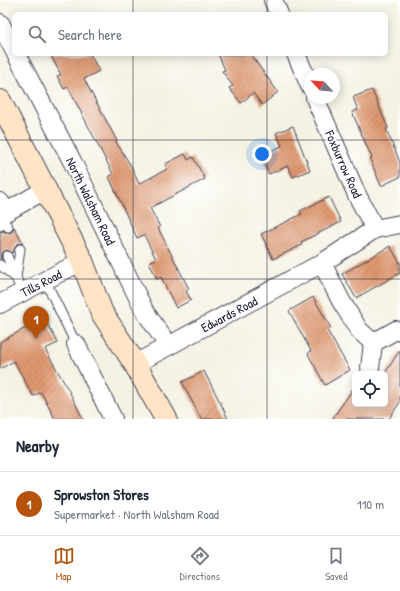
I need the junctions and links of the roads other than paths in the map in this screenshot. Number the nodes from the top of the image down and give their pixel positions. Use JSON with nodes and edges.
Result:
{"nodes":[{"id":1,"x":273,"y":0,"type":"edge"},
{"id":2,"x":278,"y":12,"type":"edge"},
{"id":3,"x":0,"y":23,"type":"edge"},
{"id":4,"x":12,"y":46,"type":"edge"},
{"id":5,"x":17,"y":56,"type":"edge"},
{"id":6,"x":297,"y":56,"type":"edge"},
{"id":7,"x":304,"y":72,"type":"edge"},
{"id":8,"x":0,"y":100,"type":"edge"},
{"id":9,"x":318,"y":104,"type":"edge"},
{"id":10,"x":45,"y":190,"type":"junction"},
{"id":11,"x":3,"y":218,"type":"edge"},
{"id":12,"x":400,"y":224,"type":"edge"},
{"id":13,"x":375,"y":229,"type":"junction"},
{"id":14,"x":20,"y":249,"type":"dead end"},
{"id":15,"x":7,"y":256,"type":"dead end"},
{"id":16,"x":82,"y":261,"type":"junction"},
{"id":17,"x":322,"y":263,"type":"junction"},
{"id":18,"x":0,"y":265,"type":"edge"},
{"id":19,"x":0,"y":273,"type":"edge"},
{"id":20,"x":46,"y":280,"type":"junction"},
{"id":21,"x":19,"y":285,"type":"junction"},
{"id":22,"x":0,"y":304,"type":"edge"},
{"id":23,"x":396,"y":330,"type":"dead end"},
{"id":24,"x":373,"y":342,"type":"junction"},
{"id":25,"x":76,"y":344,"type":"joint"},
{"id":26,"x":168,"y":346,"type":"junction"},
{"id":27,"x":135,"y":364,"type":"junction"},
{"id":28,"x":370,"y":368,"type":"dead end"},
{"id":29,"x":113,"y":419,"type":"edge"},
{"id":30,"x":166,"y":419,"type":"edge"}],
"edges":[{"from":1,"to":2,"type":"street"},
{"from":3,"to":4,"type":"street"},
{"from":5,"to":26,"type":"street","name":"North Walsham Road"},
{"from":6,"to":7,"type":"street"},
{"from":8,"to":10,"type":"main road"},
{"from":9,"to":13,"type":"street","name":"Foxburrow Road"},
{"from":10,"to":11,"type":"street"},
{"from":10,"to":16,"type":"main road"},
{"from":12,"to":13,"type":"street","name":"Edwards Road"},
{"from":13,"to":17,"type":"street","name":"Edwards Road"},
{"from":14,"to":21,"type":"lane"},
{"from":15,"to":21,"type":"lane"},
{"from":16,"to":20,"type":"street","name":"Tills Road"},
{"from":16,"to":27,"type":"main road"},
{"from":17,"to":24,"type":"street"},
{"from":17,"to":26,"type":"street","name":"Edwards Road"},
{"from":18,"to":21,"type":"lane"},
{"from":19,"to":21,"type":"lane"},
{"from":20,"to":21,"type":"street","name":"Tills Road"},
{"from":20,"to":25,"type":"lane"},
{"from":21,"to":22,"type":"street","name":"Tills Road"},
{"from":23,"to":24,"type":"street"},
{"from":24,"to":28,"type":"street"},
{"from":25,"to":29,"type":"street"},
{"from":26,"to":27,"type":"street","name":"Edwards Road"},
{"from":27,"to":30,"type":"main road"}]}
